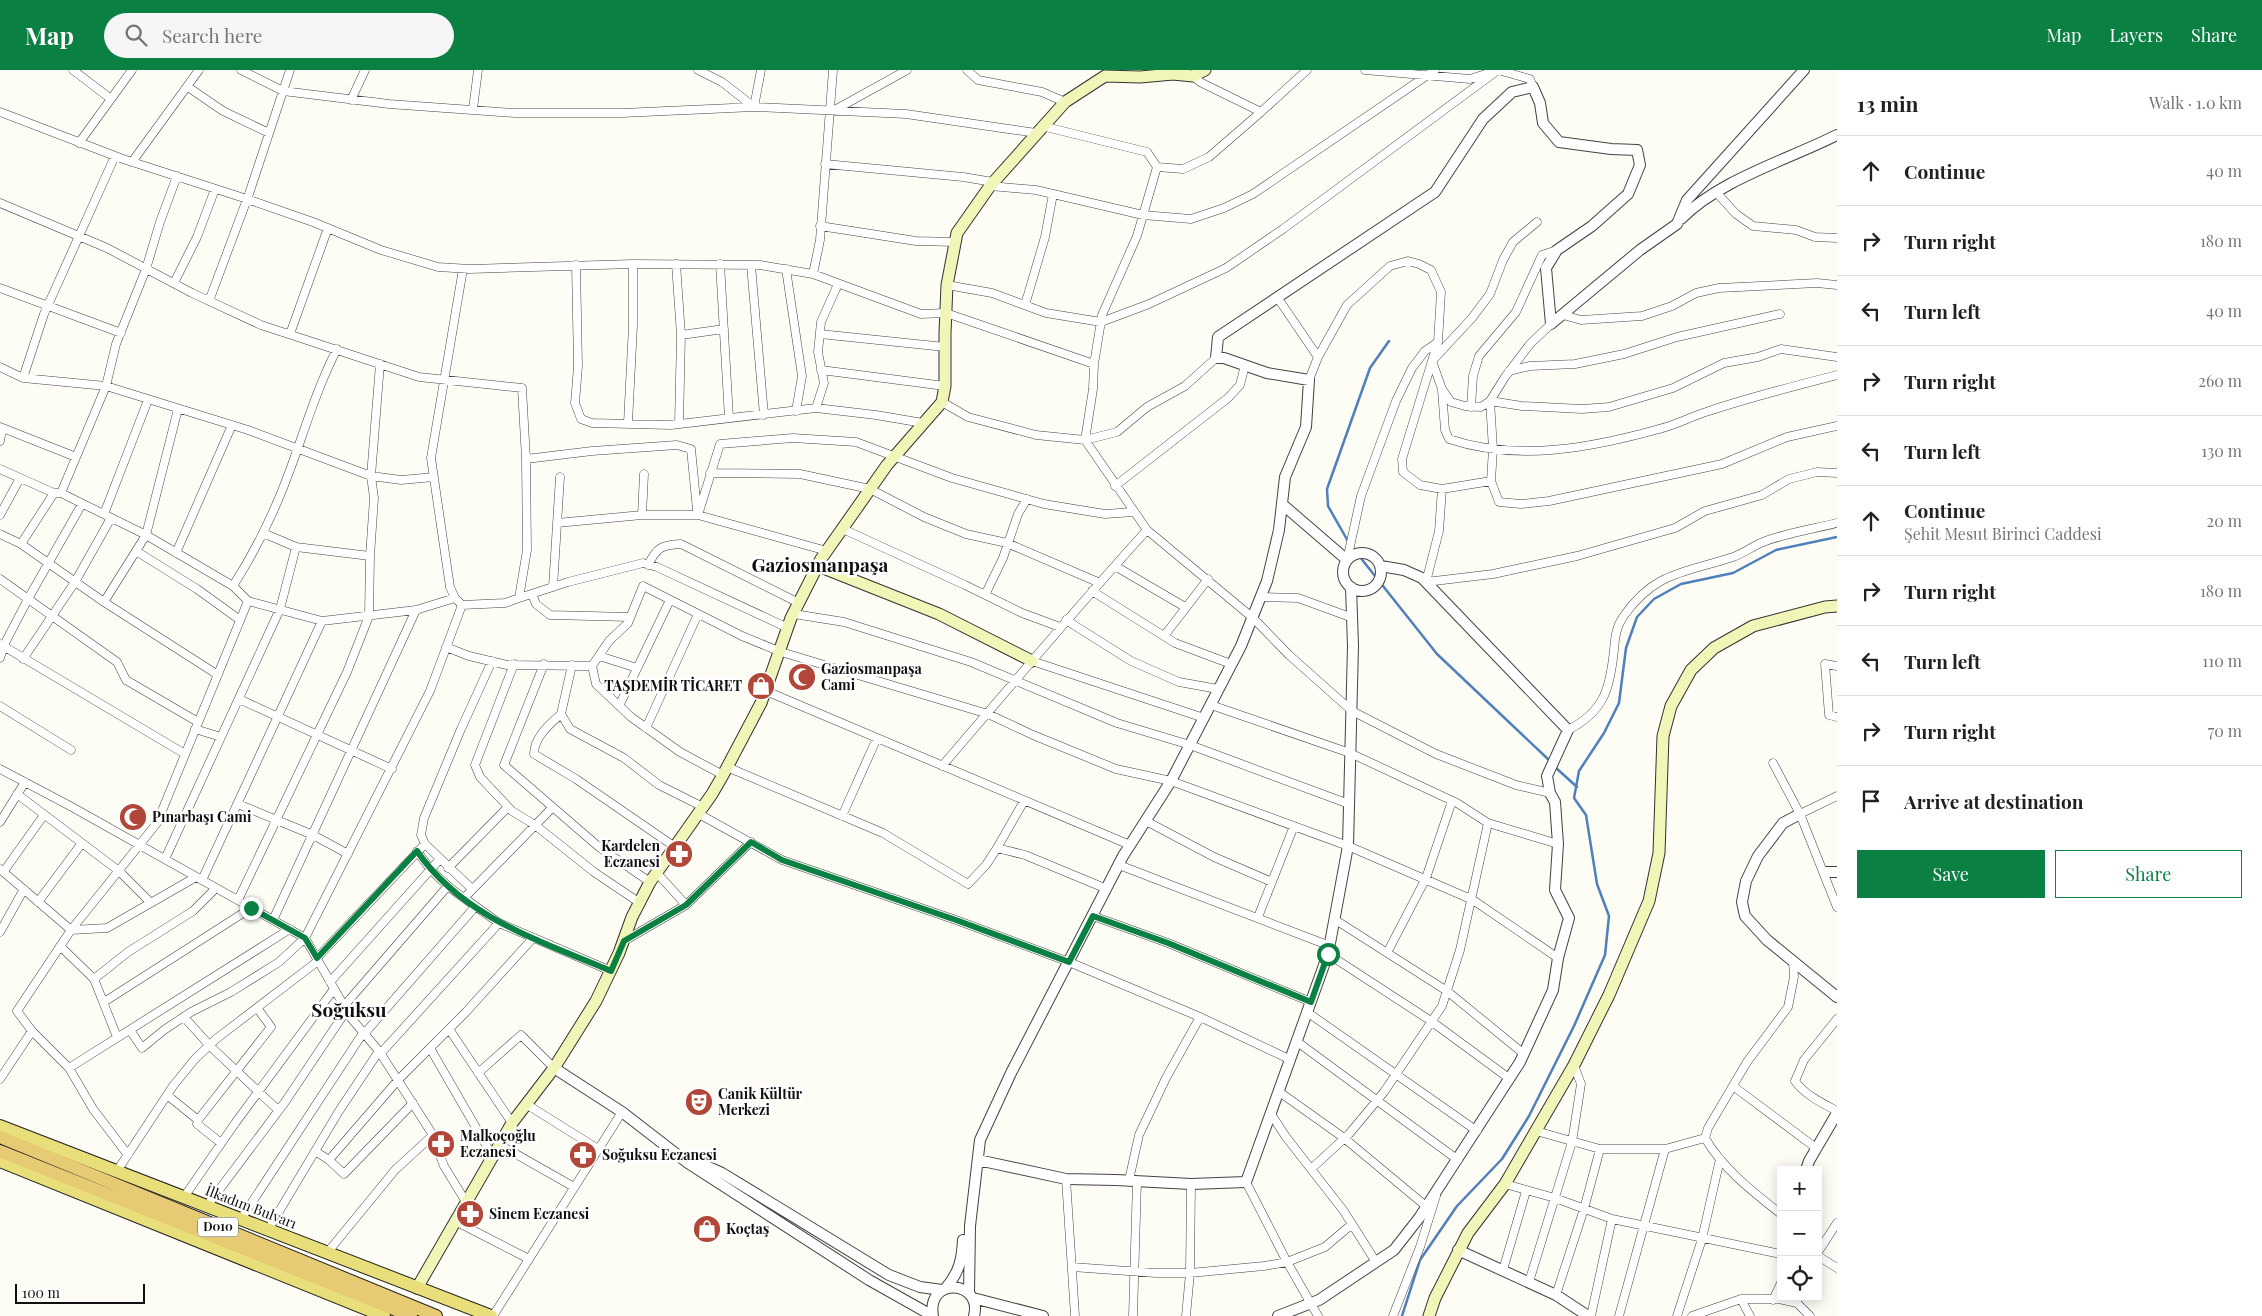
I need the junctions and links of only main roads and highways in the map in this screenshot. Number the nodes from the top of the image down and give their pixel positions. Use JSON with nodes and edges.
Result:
{"nodes":[{"id":1,"x":1205,"y":70,"type":"edge"},
{"id":2,"x":1105,"y":73,"type":"edge"},
{"id":3,"x":818,"y":566,"type":"junction"},
{"id":4,"x":1837,"y":606,"type":"edge"},
{"id":5,"x":1032,"y":661,"type":"road end"},
{"id":6,"x":0,"y":1129,"type":"edge"},
{"id":7,"x":0,"y":1151,"type":"edge"},
{"id":8,"x":0,"y":1161,"type":"edge"},
{"id":9,"x":417,"y":1288,"type":"junction"},
{"id":10,"x":384,"y":1316,"type":"edge"},
{"id":11,"x":411,"y":1316,"type":"edge"},
{"id":12,"x":436,"y":1316,"type":"edge"},
{"id":13,"x":492,"y":1316,"type":"edge"},
{"id":14,"x":1429,"y":1316,"type":"edge"}],
"edges":[{"from":1,"to":2,"type":"main road"},
{"from":2,"to":3,"type":"main road"},
{"from":3,"to":5,"type":"main road"},
{"from":3,"to":9,"type":"main road"},
{"from":4,"to":14,"type":"main road"},
{"from":6,"to":9,"type":"main road","name":"İlkadım Bulvarı"},
{"from":6,"to":12,"type":"highway","name":"İlkadım Bulvarı","number":"D010"},
{"from":7,"to":11,"type":"highway","number":"D010"},
{"from":8,"to":10,"type":"main road"},
{"from":9,"to":13,"type":"main road","name":"İlkadım Bulvarı"}]}
